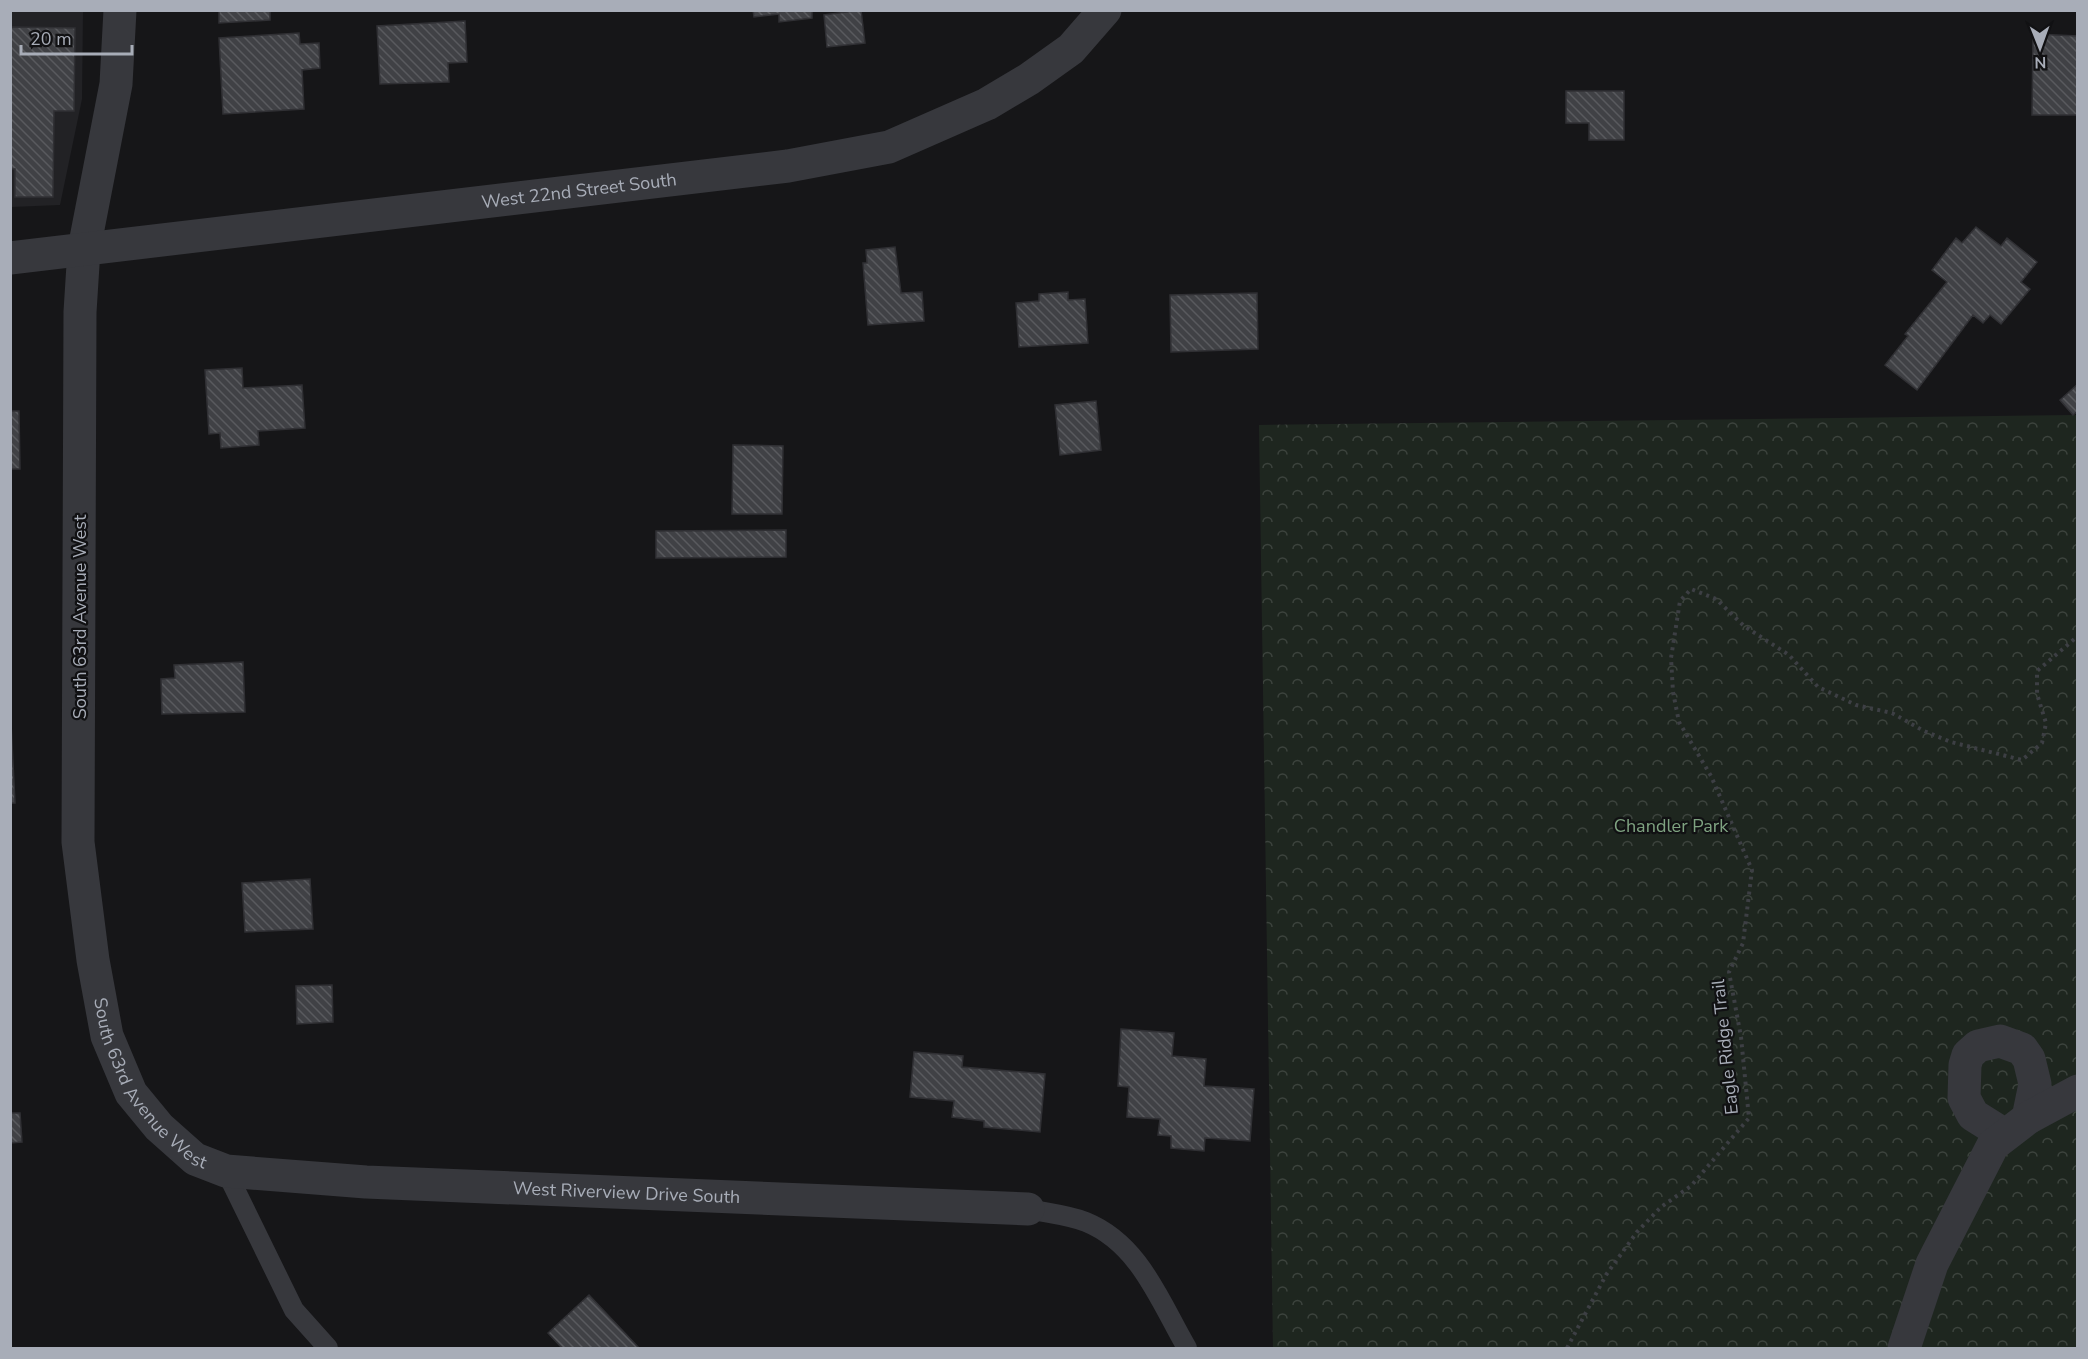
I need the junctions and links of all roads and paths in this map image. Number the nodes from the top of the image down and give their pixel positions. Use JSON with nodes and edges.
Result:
{"nodes":[{"id":1,"x":120,"y":10,"type":"edge"},
{"id":2,"x":1105,"y":10,"type":"edge"},
{"id":3,"x":84,"y":249,"type":"junction"},
{"id":4,"x":10,"y":258,"type":"edge"},
{"id":5,"x":2078,"y":636,"type":"edge"},
{"id":6,"x":2078,"y":1090,"type":"edge"},
{"id":7,"x":226,"y":1171,"type":"junction"},
{"id":8,"x":1028,"y":1209,"type":"joint"},
{"id":9,"x":328,"y":1348,"type":"edge"},
{"id":10,"x":1187,"y":1348,"type":"edge"},
{"id":11,"x":1567,"y":1348,"type":"edge"},
{"id":12,"x":1904,"y":1348,"type":"edge"}],
"edges":[{"from":1,"to":3,"type":"street","name":"South 63rd Avenue West"},
{"from":2,"to":3,"type":"street","name":"West 22nd Street South"},
{"from":3,"to":4,"type":"street","name":"West 22nd Street South"},
{"from":3,"to":7,"type":"street","name":"South 63rd Avenue West"},
{"from":5,"to":11,"type":"path","name":"Eagle Ridge Trail"},
{"from":6,"to":12,"type":"street"},
{"from":7,"to":8,"type":"street","name":"West Riverview Drive South"},
{"from":7,"to":9,"type":"lane"},
{"from":8,"to":10,"type":"lane"}]}
